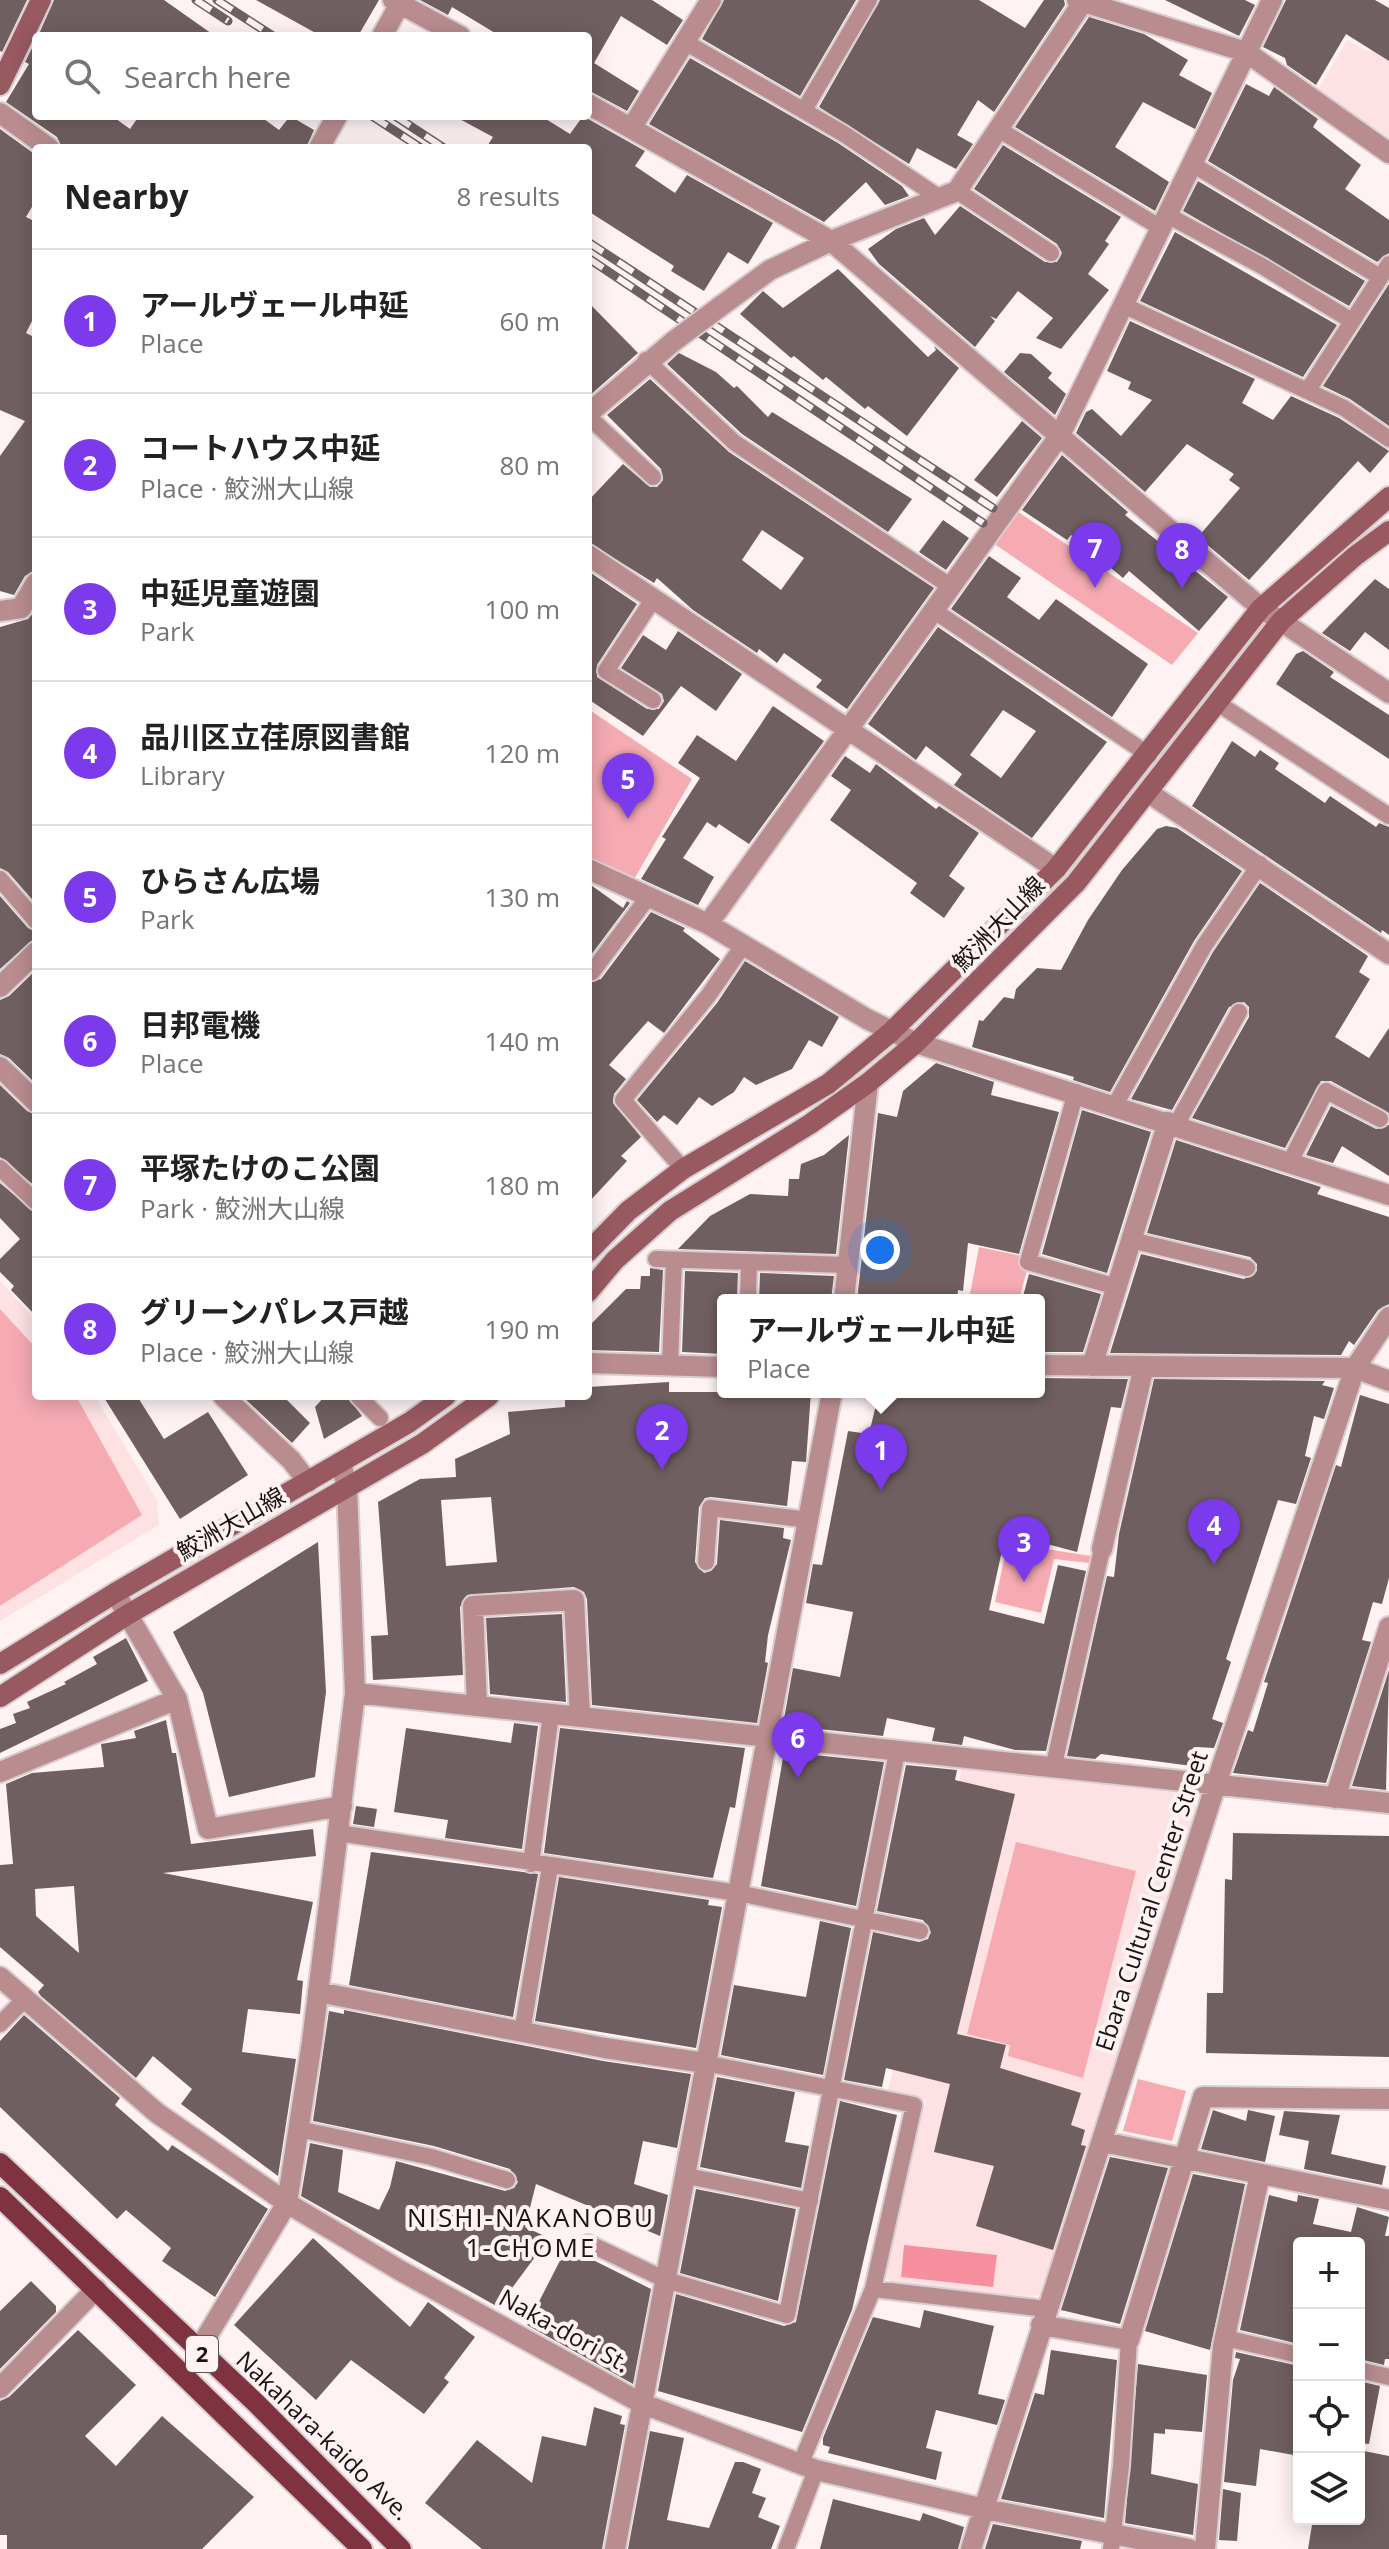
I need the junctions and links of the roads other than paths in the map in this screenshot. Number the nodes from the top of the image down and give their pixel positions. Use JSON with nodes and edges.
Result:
{"nodes":[{"id":1,"x":41,"y":0,"type":"edge"},
{"id":2,"x":711,"y":0,"type":"edge"},
{"id":3,"x":869,"y":0,"type":"edge"},
{"id":4,"x":1272,"y":0,"type":"edge"},
{"id":5,"x":398,"y":1,"type":"edge"},
{"id":6,"x":1080,"y":1,"type":"edge"},
{"id":7,"x":384,"y":32,"type":"edge"},
{"id":8,"x":453,"y":32,"type":"edge"},
{"id":9,"x":685,"y":42,"type":"junction"},
{"id":10,"x":1246,"y":52,"type":"junction"},
{"id":11,"x":0,"y":85,"type":"edge"},
{"id":12,"x":592,"y":106,"type":"edge"},
{"id":13,"x":804,"y":110,"type":"junction"},
{"id":14,"x":0,"y":113,"type":"edge"},
{"id":15,"x":335,"y":120,"type":"edge"},
{"id":16,"x":632,"y":127,"type":"junction"},
{"id":17,"x":998,"y":129,"type":"junction"},
{"id":18,"x":43,"y":144,"type":"edge"},
{"id":19,"x":321,"y":144,"type":"edge"},
{"id":20,"x":1389,"y":153,"type":"edge"},
{"id":21,"x":1192,"y":164,"type":"junction"},
{"id":22,"x":949,"y":194,"type":"junction"},
{"id":23,"x":1164,"y":222,"type":"junction"},
{"id":24,"x":831,"y":241,"type":"junction"},
{"id":25,"x":1051,"y":253,"type":"dead end"},
{"id":26,"x":1384,"y":279,"type":"edge"},
{"id":27,"x":1123,"y":305,"type":"junction"},
{"id":28,"x":1352,"y":321,"type":"junction"},
{"id":29,"x":646,"y":360,"type":"junction"},
{"id":30,"x":1308,"y":390,"type":"junction"},
{"id":31,"x":592,"y":411,"type":"edge"},
{"id":32,"x":592,"y":419,"type":"edge"},
{"id":33,"x":1060,"y":435,"type":"junction"},
{"id":34,"x":1389,"y":439,"type":"edge"},
{"id":35,"x":653,"y":477,"type":"dead end"},
{"id":36,"x":1389,"y":497,"type":"edge"},
{"id":37,"x":1389,"y":531,"type":"edge"},
{"id":38,"x":592,"y":558,"type":"edge"},
{"id":39,"x":950,"y":586,"type":"junction"},
{"id":40,"x":654,"y":598,"type":"junction"},
{"id":41,"x":1261,"y":608,"type":"junction"},
{"id":42,"x":933,"y":610,"type":"junction"},
{"id":43,"x":0,"y":611,"type":"edge"},
{"id":44,"x":29,"y":615,"type":"edge"},
{"id":45,"x":1281,"y":621,"type":"junction"},
{"id":46,"x":1389,"y":693,"type":"edge"},
{"id":47,"x":653,"y":700,"type":"dead end"},
{"id":48,"x":1219,"y":704,"type":"junction"},
{"id":49,"x":849,"y":728,"type":"junction"},
{"id":50,"x":1149,"y":755,"type":"junction"},
{"id":51,"x":1149,"y":793,"type":"junction"},
{"id":52,"x":1389,"y":816,"type":"edge"},
{"id":53,"x":1260,"y":864,"type":"junction"},
{"id":54,"x":1056,"y":869,"type":"junction"},
{"id":55,"x":592,"y":871,"type":"edge"},
{"id":56,"x":0,"y":879,"type":"edge"},
{"id":57,"x":649,"y":896,"type":"junction"},
{"id":58,"x":32,"y":916,"type":"edge"},
{"id":59,"x":708,"y":924,"type":"junction"},
{"id":60,"x":742,"y":947,"type":"junction"},
{"id":61,"x":1389,"y":954,"type":"edge"},
{"id":62,"x":32,"y":956,"type":"edge"},
{"id":63,"x":592,"y":972,"type":"dead end"},
{"id":64,"x":0,"y":987,"type":"edge"},
{"id":65,"x":1239,"y":1012,"type":"dead end"},
{"id":66,"x":891,"y":1032,"type":"junction"},
{"id":67,"x":916,"y":1043,"type":"junction"},
{"id":68,"x":0,"y":1067,"type":"edge"},
{"id":69,"x":868,"y":1083,"type":"junction"},
{"id":70,"x":1076,"y":1092,"type":"junction"},
{"id":71,"x":32,"y":1098,"type":"edge"},
{"id":72,"x":1115,"y":1105,"type":"junction"},
{"id":73,"x":1380,"y":1119,"type":"dead end"},
{"id":74,"x":1172,"y":1123,"type":"junction"},
{"id":75,"x":1290,"y":1162,"type":"junction"},
{"id":76,"x":0,"y":1168,"type":"edge"},
{"id":77,"x":683,"y":1169,"type":"junction"},
{"id":78,"x":1389,"y":1195,"type":"edge"},
{"id":79,"x":32,"y":1198,"type":"edge"},
{"id":80,"x":1131,"y":1240,"type":"junction"},
{"id":81,"x":592,"y":1243,"type":"edge"},
{"id":82,"x":656,"y":1259,"type":"dead end"},
{"id":83,"x":674,"y":1260,"type":"junction"},
{"id":84,"x":749,"y":1262,"type":"junction"},
{"id":85,"x":847,"y":1265,"type":"junction"},
{"id":86,"x":1247,"y":1268,"type":"dead end"},
{"id":87,"x":1117,"y":1287,"type":"junction"},
{"id":88,"x":592,"y":1288,"type":"edge"},
{"id":89,"x":748,"y":1294,"type":"edge"},
{"id":90,"x":845,"y":1294,"type":"edge"},
{"id":91,"x":1389,"y":1317,"type":"edge"},
{"id":92,"x":592,"y":1363,"type":"edge"},
{"id":93,"x":670,"y":1365,"type":"junction"},
{"id":94,"x":1045,"y":1365,"type":"edge"},
{"id":95,"x":1092,"y":1366,"type":"junction"},
{"id":96,"x":1144,"y":1366,"type":"junction"},
{"id":97,"x":717,"y":1367,"type":"edge"},
{"id":98,"x":1355,"y":1368,"type":"junction"},
{"id":99,"x":1389,"y":1381,"type":"edge"},
{"id":100,"x":831,"y":1398,"type":"edge"},
{"id":101,"x":227,"y":1400,"type":"edge"},
{"id":102,"x":362,"y":1400,"type":"edge"},
{"id":103,"x":440,"y":1400,"type":"edge"},
{"id":104,"x":483,"y":1400,"type":"edge"},
{"id":105,"x":380,"y":1418,"type":"dead end"},
{"id":106,"x":341,"y":1463,"type":"junction"},
{"id":107,"x":308,"y":1482,"type":"junction"},
{"id":108,"x":347,"y":1487,"type":"junction"},
{"id":109,"x":809,"y":1520,"type":"junction"},
{"id":110,"x":1102,"y":1549,"type":"joint"},
{"id":111,"x":706,"y":1562,"type":"dead end"},
{"id":112,"x":115,"y":1593,"type":"junction"},
{"id":113,"x":127,"y":1615,"type":"junction"},
{"id":114,"x":1389,"y":1627,"type":"edge"},
{"id":115,"x":0,"y":1664,"type":"edge"},
{"id":116,"x":355,"y":1693,"type":"junction"},
{"id":117,"x":0,"y":1697,"type":"edge"},
{"id":118,"x":177,"y":1699,"type":"junction"},
{"id":119,"x":477,"y":1706,"type":"junction"},
{"id":120,"x":551,"y":1714,"type":"junction"},
{"id":121,"x":580,"y":1717,"type":"junction"},
{"id":122,"x":768,"y":1737,"type":"junction"},
{"id":123,"x":897,"y":1752,"type":"junction"},
{"id":124,"x":1053,"y":1769,"type":"junction"},
{"id":125,"x":0,"y":1772,"type":"edge"},
{"id":126,"x":1215,"y":1787,"type":"junction"},
{"id":127,"x":1335,"y":1798,"type":"junction"},
{"id":128,"x":1389,"y":1803,"type":"edge"},
{"id":129,"x":342,"y":1806,"type":"junction"},
{"id":130,"x":338,"y":1833,"type":"junction"},
{"id":131,"x":531,"y":1864,"type":"junction"},
{"id":132,"x":550,"y":1867,"type":"junction"},
{"id":133,"x":738,"y":1893,"type":"junction"},
{"id":134,"x":865,"y":1920,"type":"junction"},
{"id":135,"x":920,"y":1931,"type":"dead end"},
{"id":136,"x":0,"y":1977,"type":"edge"},
{"id":137,"x":318,"y":1992,"type":"junction"},
{"id":138,"x":24,"y":2000,"type":"junction"},
{"id":139,"x":0,"y":2024,"type":"edge"},
{"id":140,"x":522,"y":2032,"type":"junction"},
{"id":141,"x":705,"y":2063,"type":"junction"},
{"id":142,"x":832,"y":2091,"type":"junction"},
{"id":143,"x":1389,"y":2099,"type":"edge"},
{"id":144,"x":298,"y":2129,"type":"junction"},
{"id":145,"x":1103,"y":2142,"type":"junction"},
{"id":146,"x":1182,"y":2158,"type":"junction"},
{"id":147,"x":0,"y":2163,"type":"edge"},
{"id":148,"x":1260,"y":2174,"type":"junction"},
{"id":149,"x":687,"y":2176,"type":"junction"},
{"id":150,"x":507,"y":2180,"type":"dead end"},
{"id":151,"x":0,"y":2197,"type":"edge"},
{"id":152,"x":1389,"y":2200,"type":"edge"},
{"id":153,"x":810,"y":2201,"type":"junction"},
{"id":154,"x":287,"y":2203,"type":"junction"},
{"id":155,"x":588,"y":2243,"type":"dead end"},
{"id":156,"x":666,"y":2280,"type":"junction"},
{"id":157,"x":96,"y":2289,"type":"junction"},
{"id":158,"x":873,"y":2289,"type":"junction"},
{"id":159,"x":1043,"y":2317,"type":"junction"},
{"id":160,"x":1225,"y":2338,"type":"junction"},
{"id":161,"x":1129,"y":2340,"type":"junction"},
{"id":162,"x":198,"y":2351,"type":"junction"},
{"id":163,"x":1293,"y":2354,"type":"edge"},
{"id":164,"x":1365,"y":2371,"type":"edge"},
{"id":165,"x":1389,"y":2377,"type":"edge"},
{"id":166,"x":0,"y":2388,"type":"edge"},
{"id":167,"x":641,"y":2403,"type":"junction"},
{"id":168,"x":808,"y":2468,"type":"junction"},
{"id":169,"x":985,"y":2509,"type":"junction"},
{"id":170,"x":365,"y":2513,"type":"junction"},
{"id":171,"x":1113,"y":2542,"type":"edge"},
{"id":172,"x":356,"y":2547,"type":"edge"},
{"id":173,"x":401,"y":2549,"type":"edge"},
{"id":174,"x":615,"y":2549,"type":"edge"},
{"id":175,"x":786,"y":2549,"type":"edge"},
{"id":176,"x":971,"y":2549,"type":"edge"},
{"id":177,"x":1189,"y":2549,"type":"edge"},
{"id":178,"x":1205,"y":2549,"type":"edge"}],
"edges":[{"from":1,"to":11,"type":"main road"},
{"from":2,"to":9,"type":"street"},
{"from":3,"to":13,"type":"lane"},
{"from":4,"to":10,"type":"street"},
{"from":5,"to":7,"type":"street"},
{"from":5,"to":8,"type":"street"},
{"from":6,"to":10,"type":"street"},
{"from":6,"to":17,"type":"street"},
{"from":9,"to":13,"type":"lane"},
{"from":9,"to":16,"type":"street"},
{"from":10,"to":20,"type":"street"},
{"from":10,"to":21,"type":"street"},
{"from":12,"to":16,"type":"street"},
{"from":13,"to":22,"type":"lane"},
{"from":14,"to":18,"type":"street"},
{"from":15,"to":19,"type":"street"},
{"from":16,"to":24,"type":"street"},
{"from":17,"to":22,"type":"street"},
{"from":17,"to":23,"type":"lane"},
{"from":21,"to":23,"type":"street"},
{"from":21,"to":26,"type":"lane"},
{"from":22,"to":24,"type":"street"},
{"from":22,"to":25,"type":"lane"},
{"from":23,"to":27,"type":"street"},
{"from":23,"to":28,"type":"lane"},
{"from":24,"to":29,"type":"street","bridge":true},
{"from":24,"to":33,"type":"street"},
{"from":26,"to":28,"type":"lane"},
{"from":27,"to":30,"type":"lane"},
{"from":27,"to":33,"type":"street"},
{"from":28,"to":30,"type":"lane"},
{"from":29,"to":31,"type":"street"},
{"from":29,"to":39,"type":"lane"},
{"from":30,"to":34,"type":"lane"},
{"from":32,"to":35,"type":"lane"},
{"from":33,"to":39,"type":"street"},
{"from":33,"to":41,"type":"street"},
{"from":36,"to":41,"type":"main road","name":"鮫洲大山線"},
{"from":37,"to":45,"type":"main road","name":"鮫洲大山線"},
{"from":38,"to":40,"type":"street"},
{"from":39,"to":42,"type":"street"},
{"from":40,"to":47,"type":"lane"},
{"from":40,"to":49,"type":"street"},
{"from":41,"to":45,"type":"street"},
{"from":41,"to":50,"type":"main road","name":"鮫洲大山線"},
{"from":42,"to":49,"type":"street"},
{"from":42,"to":50,"type":"lane"},
{"from":43,"to":44,"type":"street"},
{"from":45,"to":46,"type":"street"},
{"from":45,"to":48,"type":"main road","name":"鮫洲大山線"},
{"from":48,"to":51,"type":"main road","name":"鮫洲大山線"},
{"from":48,"to":52,"type":"lane"},
{"from":49,"to":54,"type":"street"},
{"from":49,"to":59,"type":"street"},
{"from":50,"to":54,"type":"main road","name":"鮫洲大山線"},
{"from":51,"to":53,"type":"street"},
{"from":51,"to":67,"type":"main road","name":"鮫洲大山線"},
{"from":53,"to":61,"type":"street"},
{"from":53,"to":72,"type":"lane"},
{"from":54,"to":66,"type":"main road","name":"鮫洲大山線"},
{"from":55,"to":57,"type":"street"},
{"from":56,"to":58,"type":"lane"},
{"from":57,"to":59,"type":"street"},
{"from":57,"to":63,"type":"lane"},
{"from":59,"to":60,"type":"street"},
{"from":60,"to":66,"type":"street"},
{"from":60,"to":77,"type":"lane"},
{"from":62,"to":64,"type":"street"},
{"from":65,"to":74,"type":"lane"},
{"from":66,"to":67,"type":"street"},
{"from":66,"to":77,"type":"main road","name":"鮫洲大山線"},
{"from":67,"to":69,"type":"main road","name":"鮫洲大山線"},
{"from":67,"to":70,"type":"street"},
{"from":68,"to":71,"type":"street"},
{"from":69,"to":85,"type":"street"},
{"from":69,"to":88,"type":"main road","name":"鮫洲大山線"},
{"from":70,"to":72,"type":"street"},
{"from":70,"to":87,"type":"lane"},
{"from":72,"to":74,"type":"street"},
{"from":73,"to":75,"type":"lane"},
{"from":74,"to":75,"type":"street"},
{"from":74,"to":80,"type":"street"},
{"from":75,"to":78,"type":"street"},
{"from":76,"to":79,"type":"lane"},
{"from":77,"to":81,"type":"main road","name":"鮫洲大山線"},
{"from":80,"to":86,"type":"lane"},
{"from":80,"to":87,"type":"street"},
{"from":82,"to":83,"type":"lane"},
{"from":83,"to":84,"type":"lane"},
{"from":83,"to":93,"type":"lane"},
{"from":84,"to":85,"type":"lane"},
{"from":84,"to":89,"type":"lane"},
{"from":85,"to":90,"type":"street"},
{"from":87,"to":95,"type":"street"},
{"from":91,"to":98,"type":"street","name":"Ebara Cultural Center Street"},
{"from":92,"to":93,"type":"street"},
{"from":93,"to":97,"type":"street"},
{"from":94,"to":95,"type":"street"},
{"from":95,"to":96,"type":"street"},
{"from":96,"to":98,"type":"street"},
{"from":96,"to":110,"type":"street"},
{"from":98,"to":99,"type":"street"},
{"from":98,"to":126,"type":"street","name":"Ebara Cultural Center Street"},
{"from":100,"to":109,"type":"street"},
{"from":101,"to":107,"type":"street"},
{"from":102,"to":105,"type":"lane"},
{"from":103,"to":106,"type":"main road","name":"鮫洲大山線"},
{"from":104,"to":108,"type":"main road","name":"鮫洲大山線"},
{"from":106,"to":107,"type":"main road","name":"鮫洲大山線"},
{"from":106,"to":108,"type":"street"},
{"from":107,"to":112,"type":"main road","name":"鮫洲大山線"},
{"from":108,"to":113,"type":"main road","name":"鮫洲大山線"},
{"from":108,"to":116,"type":"street"},
{"from":109,"to":111,"type":"lane"},
{"from":109,"to":122,"type":"street"},
{"from":110,"to":124,"type":"lane"},
{"from":112,"to":113,"type":"street"},
{"from":112,"to":115,"type":"main road","name":"鮫洲大山線"},
{"from":113,"to":117,"type":"main road","name":"鮫洲大山線"},
{"from":113,"to":118,"type":"street"},
{"from":114,"to":127,"type":"street"},
{"from":116,"to":119,"type":"street"},
{"from":116,"to":129,"type":"street"},
{"from":118,"to":125,"type":"street"},
{"from":118,"to":129,"type":"street"},
{"from":119,"to":120,"type":"street"},
{"from":119,"to":121,"type":"street"},
{"from":120,"to":121,"type":"street"},
{"from":120,"to":131,"type":"lane"},
{"from":121,"to":122,"type":"street"},
{"from":122,"to":123,"type":"street"},
{"from":122,"to":133,"type":"street"},
{"from":123,"to":124,"type":"street"},
{"from":123,"to":134,"type":"lane"},
{"from":124,"to":126,"type":"street"},
{"from":126,"to":127,"type":"street"},
{"from":126,"to":145,"type":"street","name":"Ebara Cultural Center Street"},
{"from":127,"to":128,"type":"street"},
{"from":129,"to":130,"type":"street"},
{"from":130,"to":131,"type":"lane"},
{"from":130,"to":137,"type":"street"},
{"from":131,"to":132,"type":"lane"},
{"from":132,"to":133,"type":"lane"},
{"from":132,"to":140,"type":"lane"},
{"from":133,"to":134,"type":"lane"},
{"from":133,"to":141,"type":"street"},
{"from":134,"to":135,"type":"lane"},
{"from":134,"to":142,"type":"lane"},
{"from":136,"to":138,"type":"street","name":"Naka-dori St."},
{"from":137,"to":140,"type":"street"},
{"from":137,"to":144,"type":"street"},
{"from":138,"to":139,"type":"lane"},
{"from":138,"to":154,"type":"street","name":"Naka-dori St."},
{"from":140,"to":141,"type":"street"},
{"from":141,"to":142,"type":"lane"},
{"from":141,"to":149,"type":"street"},
{"from":142,"to":153,"type":"lane"},
{"from":142,"to":158,"type":"lane"},
{"from":143,"to":146,"type":"street"},
{"from":144,"to":150,"type":"lane"},
{"from":144,"to":154,"type":"street"},
{"from":145,"to":146,"type":"street"},
{"from":145,"to":159,"type":"street","name":"Ebara Cultural Center Street"},
{"from":146,"to":148,"type":"street"},
{"from":146,"to":161,"type":"street"},
{"from":147,"to":162,"type":"main road","name":"Nakahara-kaido Ave.","number":"2"},
{"from":148,"to":152,"type":"street"},
{"from":148,"to":160,"type":"street"},
{"from":149,"to":153,"type":"lane"},
{"from":149,"to":156,"type":"street"},
{"from":151,"to":157,"type":"main road","number":"2"},
{"from":153,"to":156,"type":"lane"},
{"from":154,"to":162,"type":"street"},
{"from":154,"to":167,"type":"street","name":"Naka-dori St."},
{"from":155,"to":156,"type":"lane"},
{"from":156,"to":167,"type":"street"},
{"from":157,"to":166,"type":"street"},
{"from":157,"to":172,"type":"main road","number":"2"},
{"from":158,"to":159,"type":"lane"},
{"from":158,"to":168,"type":"lane"},
{"from":159,"to":161,"type":"street"},
{"from":159,"to":169,"type":"street","name":"Ebara Cultural Center Street"},
{"from":160,"to":163,"type":"lane"},
{"from":160,"to":178,"type":"street"},
{"from":161,"to":171,"type":"lane"},
{"from":162,"to":170,"type":"main road","name":"Nakahara-kaido Ave.","number":"2"},
{"from":164,"to":165,"type":"lane"},
{"from":167,"to":168,"type":"street","name":"Naka-dori St."},
{"from":167,"to":174,"type":"street"},
{"from":168,"to":169,"type":"street","name":"Naka-dori St."},
{"from":168,"to":175,"type":"lane"},
{"from":169,"to":171,"type":"street","name":"Naka-dori St."},
{"from":169,"to":176,"type":"street","name":"Ebara Cultural Center Street"},
{"from":170,"to":172,"type":"main road"},
{"from":170,"to":173,"type":"main road","name":"Nakahara-kaido Ave.","number":"2"},
{"from":171,"to":177,"type":"street","name":"Naka-dori St."}]}
